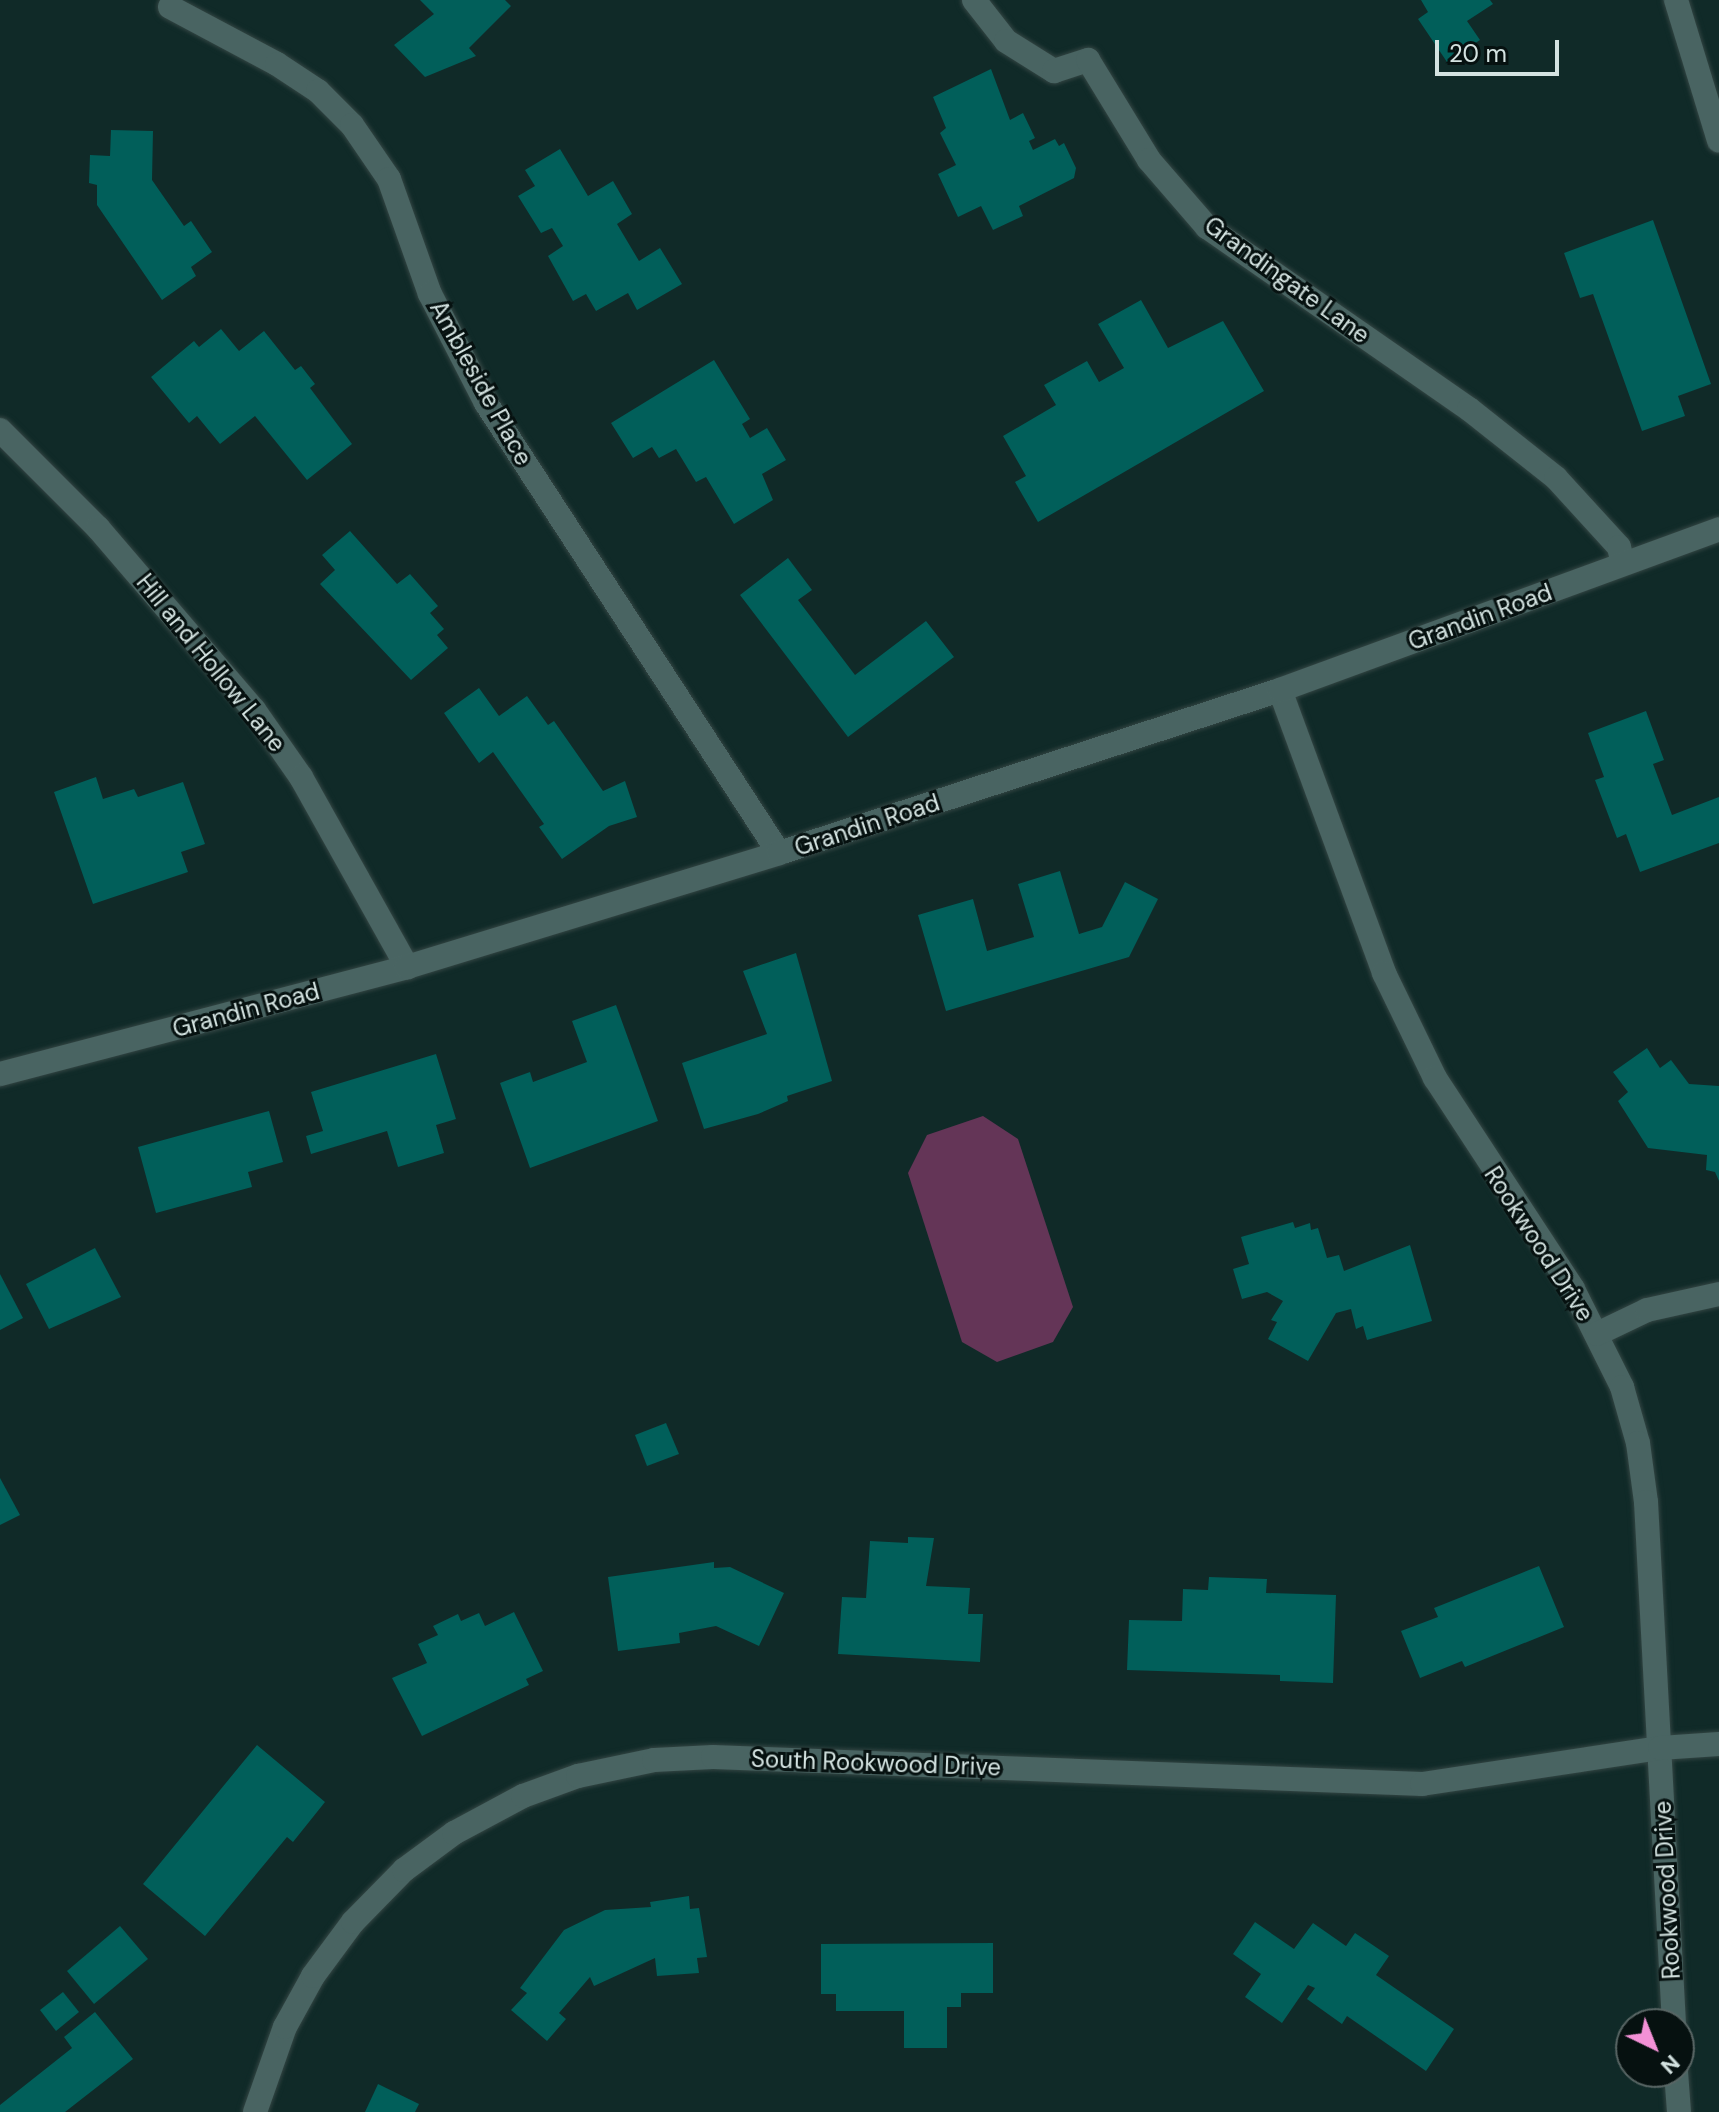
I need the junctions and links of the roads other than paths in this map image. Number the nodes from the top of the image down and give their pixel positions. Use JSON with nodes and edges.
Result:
{"nodes":[{"id":1,"x":974,"y":0,"type":"edge"},
{"id":2,"x":1676,"y":0,"type":"edge"},
{"id":3,"x":170,"y":7,"type":"dead end"},
{"id":4,"x":1719,"y":141,"type":"edge"},
{"id":5,"x":0,"y":430,"type":"edge"},
{"id":6,"x":1719,"y":529,"type":"edge"},
{"id":7,"x":1623,"y":564,"type":"junction"},
{"id":8,"x":1280,"y":690,"type":"junction"},
{"id":9,"x":779,"y":853,"type":"junction"},
{"id":10,"x":407,"y":967,"type":"junction"},
{"id":11,"x":0,"y":1074,"type":"edge"},
{"id":12,"x":1719,"y":1294,"type":"edge"},
{"id":13,"x":1597,"y":1334,"type":"junction"},
{"id":14,"x":1719,"y":1744,"type":"edge"},
{"id":15,"x":1660,"y":1748,"type":"junction"},
{"id":16,"x":1673,"y":2008,"type":"edge"},
{"id":17,"x":1677,"y":2088,"type":"edge"},
{"id":18,"x":255,"y":2112,"type":"edge"},
{"id":19,"x":1679,"y":2112,"type":"edge"}],
"edges":[{"from":1,"to":7,"type":"street","name":"Grandingate Lane"},
{"from":2,"to":4,"type":"street"},
{"from":3,"to":9,"type":"street","name":"Ambleside Place"},
{"from":5,"to":10,"type":"street","name":"Hill and Hollow Lane"},
{"from":6,"to":7,"type":"street","name":"Grandin Road"},
{"from":7,"to":8,"type":"street","name":"Grandin Road"},
{"from":8,"to":9,"type":"street","name":"Grandin Road"},
{"from":8,"to":13,"type":"street","name":"Rookwood Drive"},
{"from":9,"to":10,"type":"street","name":"Grandin Road"},
{"from":10,"to":11,"type":"street","name":"Grandin Road"},
{"from":12,"to":13,"type":"street"},
{"from":13,"to":15,"type":"street","name":"Rookwood Drive"},
{"from":14,"to":15,"type":"street","name":"South Rookwood Drive"},
{"from":15,"to":16,"type":"street","name":"Rookwood Drive"},
{"from":15,"to":18,"type":"street","name":"South Rookwood Drive"},
{"from":17,"to":19,"type":"street"}]}
